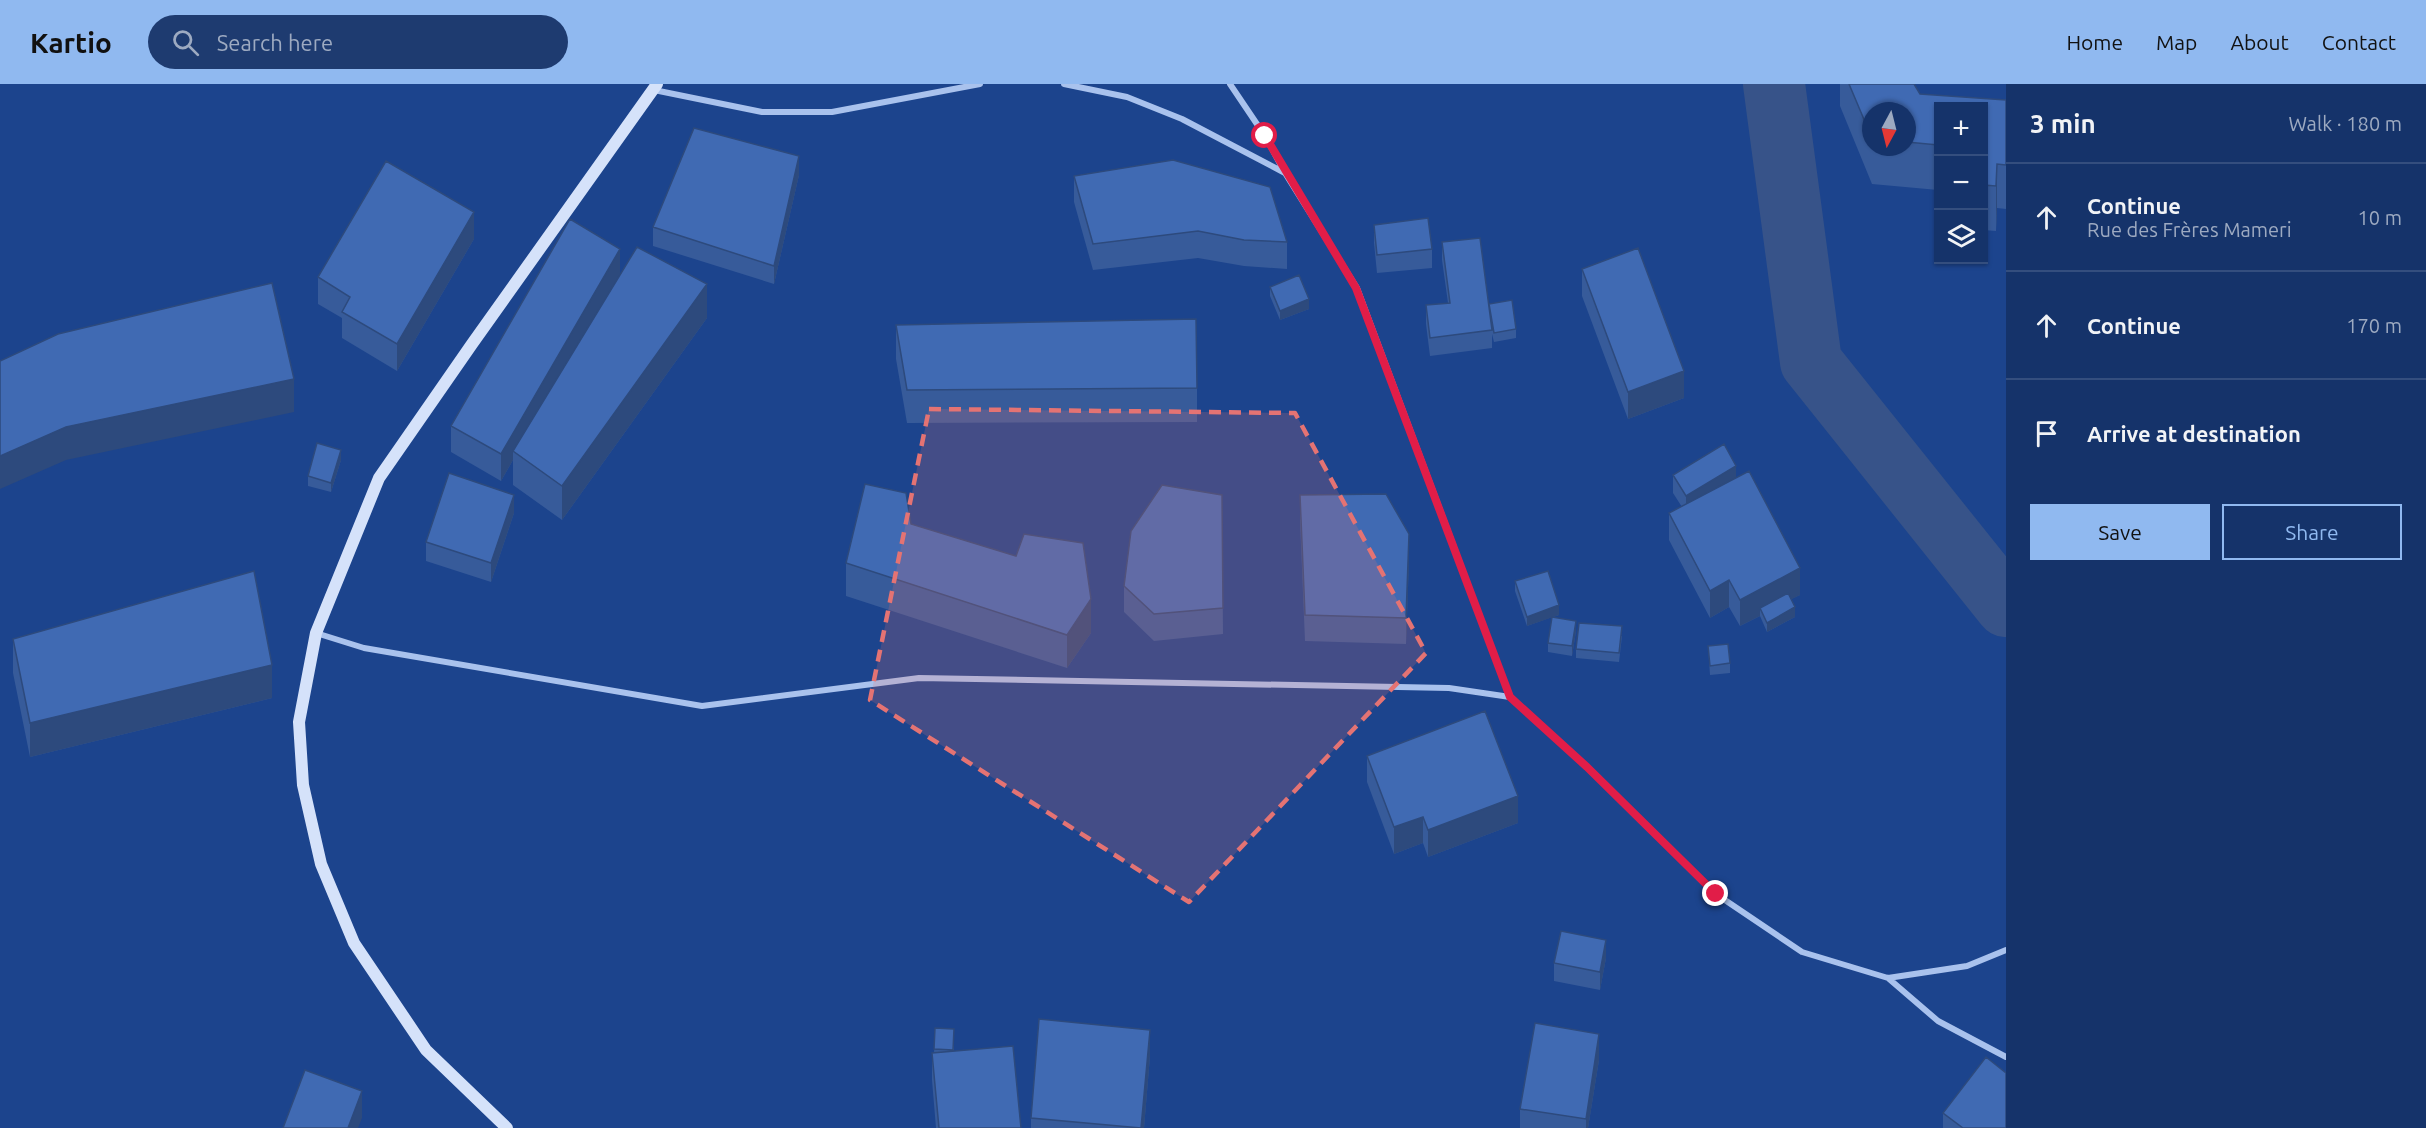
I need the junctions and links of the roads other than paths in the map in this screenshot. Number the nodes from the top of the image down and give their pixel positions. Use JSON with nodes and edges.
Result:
{"nodes":[{"id":1,"x":980,"y":84,"type":"edge"},
{"id":2,"x":1064,"y":84,"type":"edge"},
{"id":3,"x":1230,"y":84,"type":"edge"},
{"id":4,"x":656,"y":87,"type":"edge"},
{"id":5,"x":1285,"y":172,"type":"junction"},
{"id":6,"x":316,"y":633,"type":"junction"},
{"id":7,"x":1510,"y":697,"type":"junction"},
{"id":8,"x":2006,"y":950,"type":"edge"},
{"id":9,"x":1888,"y":978,"type":"junction"},
{"id":10,"x":2006,"y":1057,"type":"edge"},
{"id":11,"x":507,"y":1128,"type":"edge"}],
"edges":[{"from":1,"to":4,"type":"street"},
{"from":2,"to":5,"type":"street"},
{"from":3,"to":5,"type":"street"},
{"from":4,"to":6,"type":"main road"},
{"from":5,"to":7,"type":"street"},
{"from":6,"to":7,"type":"street"},
{"from":6,"to":11,"type":"main road"},
{"from":7,"to":9,"type":"street"},
{"from":8,"to":9,"type":"street"},
{"from":9,"to":10,"type":"street"}]}
